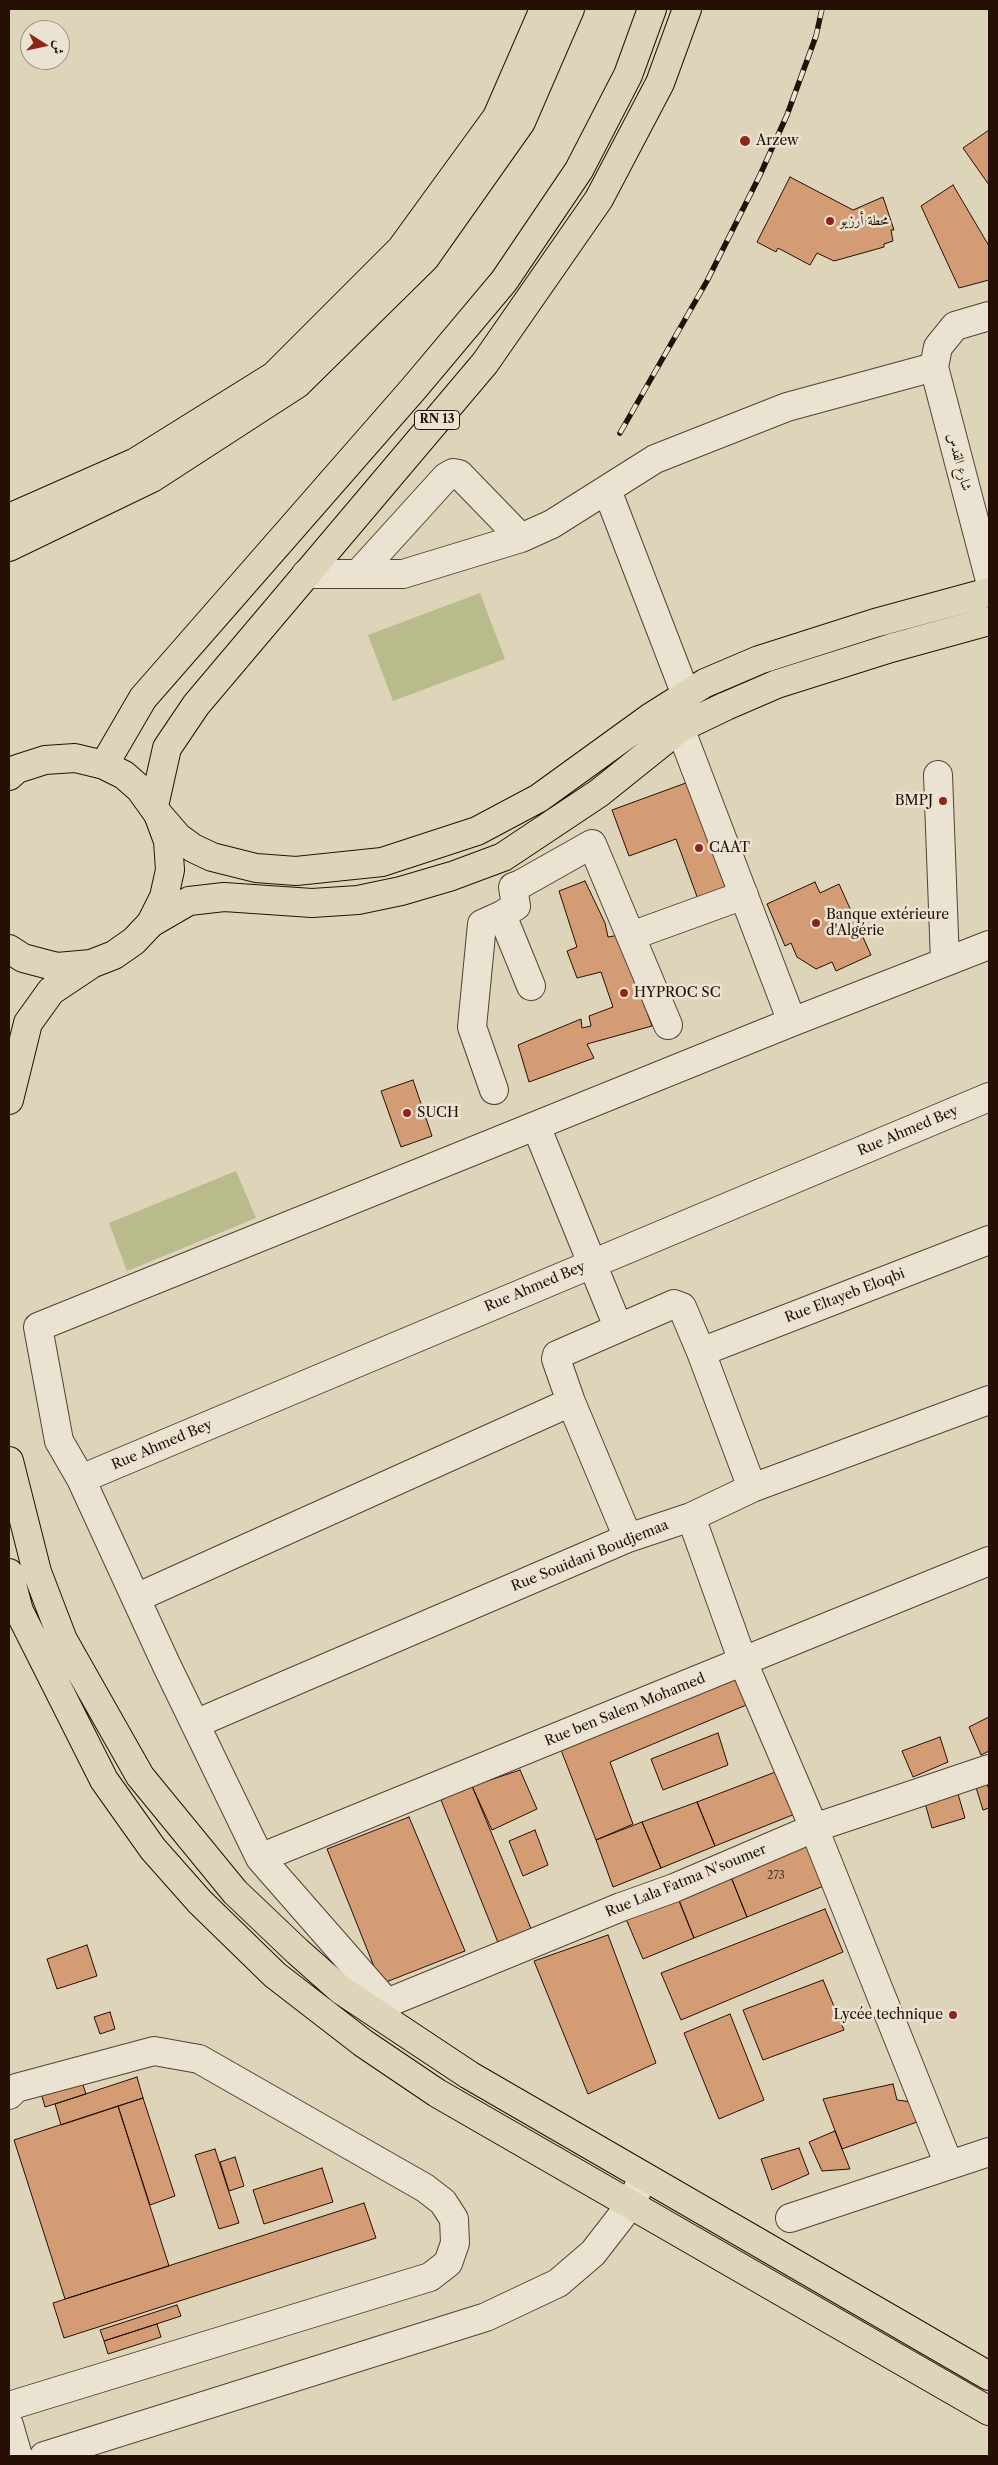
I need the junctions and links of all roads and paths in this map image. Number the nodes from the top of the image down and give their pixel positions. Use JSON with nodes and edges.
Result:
{"nodes":[{"id":1,"x":544,"y":9,"type":"edge"},
{"id":2,"x":570,"y":9,"type":"edge"},
{"id":3,"x":652,"y":9,"type":"edge"},
{"id":4,"x":687,"y":9,"type":"edge"},
{"id":5,"x":989,"y":316,"type":"edge"},
{"id":6,"x":936,"y":357,"type":"junction"},
{"id":7,"x":607,"y":490,"type":"junction"},
{"id":8,"x":9,"y":518,"type":"edge"},
{"id":9,"x":521,"y":538,"type":"junction"},
{"id":10,"x":9,"y":547,"type":"edge"},
{"id":11,"x":306,"y":574,"type":"junction"},
{"id":12,"x":358,"y":574,"type":"junction"},
{"id":13,"x":989,"y":577,"type":"edge"},
{"id":14,"x":989,"y":592,"type":"edge"},
{"id":15,"x":989,"y":621,"type":"edge"},
{"id":16,"x":686,"y":695,"type":"junction"},
{"id":17,"x":680,"y":728,"type":"junction"},
{"id":18,"x":104,"y":765,"type":"junction"},
{"id":19,"x":576,"y":771,"type":"junction"},
{"id":20,"x":938,"y":775,"type":"dead end"},
{"id":21,"x":9,"y":776,"type":"edge"},
{"id":22,"x":598,"y":792,"type":"junction"},
{"id":23,"x":156,"y":810,"type":"junction"},
{"id":24,"x":744,"y":895,"type":"junction"},
{"id":25,"x":502,"y":915,"type":"junction"},
{"id":26,"x":151,"y":923,"type":"junction"},
{"id":27,"x":631,"y":936,"type":"junction"},
{"id":28,"x":989,"y":945,"type":"edge"},
{"id":29,"x":9,"y":949,"type":"edge"},
{"id":30,"x":945,"y":962,"type":"junction"},
{"id":31,"x":91,"y":964,"type":"junction"},
{"id":32,"x":531,"y":986,"type":"dead end"},
{"id":33,"x":792,"y":1022,"type":"junction"},
{"id":34,"x":668,"y":1026,"type":"dead end"},
{"id":35,"x":494,"y":1090,"type":"dead end"},
{"id":36,"x":989,"y":1097,"type":"edge"},
{"id":37,"x":9,"y":1100,"type":"edge"},
{"id":38,"x":536,"y":1126,"type":"junction"},
{"id":39,"x":989,"y":1240,"type":"edge"},
{"id":40,"x":592,"y":1263,"type":"junction"},
{"id":41,"x":618,"y":1327,"type":"junction"},
{"id":42,"x":701,"y":1352,"type":"junction"},
{"id":43,"x":989,"y":1400,"type":"edge"},
{"id":44,"x":571,"y":1402,"type":"junction"},
{"id":45,"x":9,"y":1461,"type":"edge"},
{"id":46,"x":81,"y":1479,"type":"junction"},
{"id":47,"x":752,"y":1488,"type":"junction"},
{"id":48,"x":691,"y":1517,"type":"junction"},
{"id":49,"x":628,"y":1538,"type":"junction"},
{"id":50,"x":989,"y":1560,"type":"edge"},
{"id":51,"x":9,"y":1573,"type":"edge"},
{"id":52,"x":136,"y":1598,"type":"junction"},
{"id":53,"x":743,"y":1662,"type":"junction"},
{"id":54,"x":195,"y":1724,"type":"junction"},
{"id":55,"x":989,"y":1769,"type":"edge"},
{"id":56,"x":814,"y":1828,"type":"junction"},
{"id":57,"x":260,"y":1858,"type":"junction"},
{"id":58,"x":9,"y":2094,"type":"edge"},
{"id":59,"x":989,"y":2152,"type":"edge"},
{"id":60,"x":949,"y":2165,"type":"junction"},
{"id":61,"x":643,"y":2177,"type":"junction"},
{"id":62,"x":631,"y":2204,"type":"junction"},
{"id":63,"x":790,"y":2218,"type":"dead end"},
{"id":64,"x":989,"y":2376,"type":"edge"},
{"id":65,"x":9,"y":2406,"type":"edge"},
{"id":66,"x":989,"y":2411,"type":"edge"},
{"id":67,"x":9,"y":2425,"type":"edge"},
{"id":68,"x":54,"y":2455,"type":"edge"},
{"id":69,"x":18,"y":2456,"type":"edge"}],
"edges":[{"from":1,"to":8,"type":"main road"},
{"from":2,"to":10,"type":"main road"},
{"from":3,"to":18,"type":"main road","number":"RN 13"},
{"from":4,"to":11,"type":"main road","number":"RN 13"},
{"from":5,"to":6,"type":"street"},
{"from":6,"to":7,"type":"street"},
{"from":6,"to":13,"type":"street","name":"شارع القدس"},
{"from":7,"to":9,"type":"street"},
{"from":7,"to":16,"type":"street"},
{"from":9,"to":12,"type":"street"},
{"from":9,"to":12,"type":"street"},
{"from":11,"to":12,"type":"street"},
{"from":11,"to":23,"type":"main road","number":"RN 13"},
{"from":14,"to":16,"type":"main road"},
{"from":15,"to":17,"type":"main road"},
{"from":16,"to":19,"type":"main road"},
{"from":17,"to":22,"type":"main road"},
{"from":17,"to":24,"type":"street"},
{"from":18,"to":21,"type":"main road"},
{"from":18,"to":23,"type":"main road"},
{"from":19,"to":22,"type":"main road"},
{"from":19,"to":23,"type":"main road"},
{"from":20,"to":30,"type":"street"},
{"from":22,"to":26,"type":"main road"},
{"from":23,"to":26,"type":"main road"},
{"from":24,"to":27,"type":"street"},
{"from":24,"to":33,"type":"street"},
{"from":25,"to":27,"type":"street"},
{"from":25,"to":32,"type":"street"},
{"from":25,"to":35,"type":"street"},
{"from":26,"to":31,"type":"main road"},
{"from":27,"to":34,"type":"street"},
{"from":28,"to":30,"type":"street"},
{"from":29,"to":31,"type":"main road"},
{"from":30,"to":33,"type":"street"},
{"from":31,"to":37,"type":"main road"},
{"from":33,"to":38,"type":"street"},
{"from":36,"to":40,"type":"street","name":"Rue Ahmed Bey"},
{"from":38,"to":40,"type":"street"},
{"from":38,"to":46,"type":"street"},
{"from":39,"to":42,"type":"street","name":"Rue Eltayeb Eloqbi"},
{"from":40,"to":41,"type":"street"},
{"from":40,"to":46,"type":"street","name":"Rue Ahmed Bey"},
{"from":41,"to":42,"type":"street"},
{"from":41,"to":44,"type":"street"},
{"from":42,"to":47,"type":"street"},
{"from":43,"to":47,"type":"street","name":"Rue Souidani Boudjemaa"},
{"from":44,"to":49,"type":"street"},
{"from":44,"to":52,"type":"street"},
{"from":45,"to":61,"type":"main road"},
{"from":46,"to":52,"type":"street"},
{"from":47,"to":48,"type":"street","name":"Rue Souidani Boudjemaa"},
{"from":48,"to":49,"type":"street","name":"Rue Souidani Boudjemaa"},
{"from":48,"to":53,"type":"street"},
{"from":49,"to":54,"type":"street","name":"Rue Souidani Boudjemaa"},
{"from":50,"to":53,"type":"street","name":"Rue ben Salem Mohamed"},
{"from":51,"to":62,"type":"main road"},
{"from":52,"to":54,"type":"street"},
{"from":53,"to":56,"type":"street"},
{"from":53,"to":57,"type":"street","name":"Rue ben Salem Mohamed"},
{"from":54,"to":57,"type":"street"},
{"from":55,"to":56,"type":"street","name":"Rue Lala Fatma N'soumer"},
{"from":56,"to":57,"type":"street","name":"Rue Lala Fatma N'soumer"},
{"from":56,"to":60,"type":"street"},
{"from":58,"to":65,"type":"street"},
{"from":59,"to":60,"type":"street"},
{"from":60,"to":63,"type":"street"},
{"from":61,"to":62,"type":"street"},
{"from":61,"to":64,"type":"main road"},
{"from":62,"to":66,"type":"main road"},
{"from":62,"to":68,"type":"street"},
{"from":67,"to":69,"type":"street"}]}
